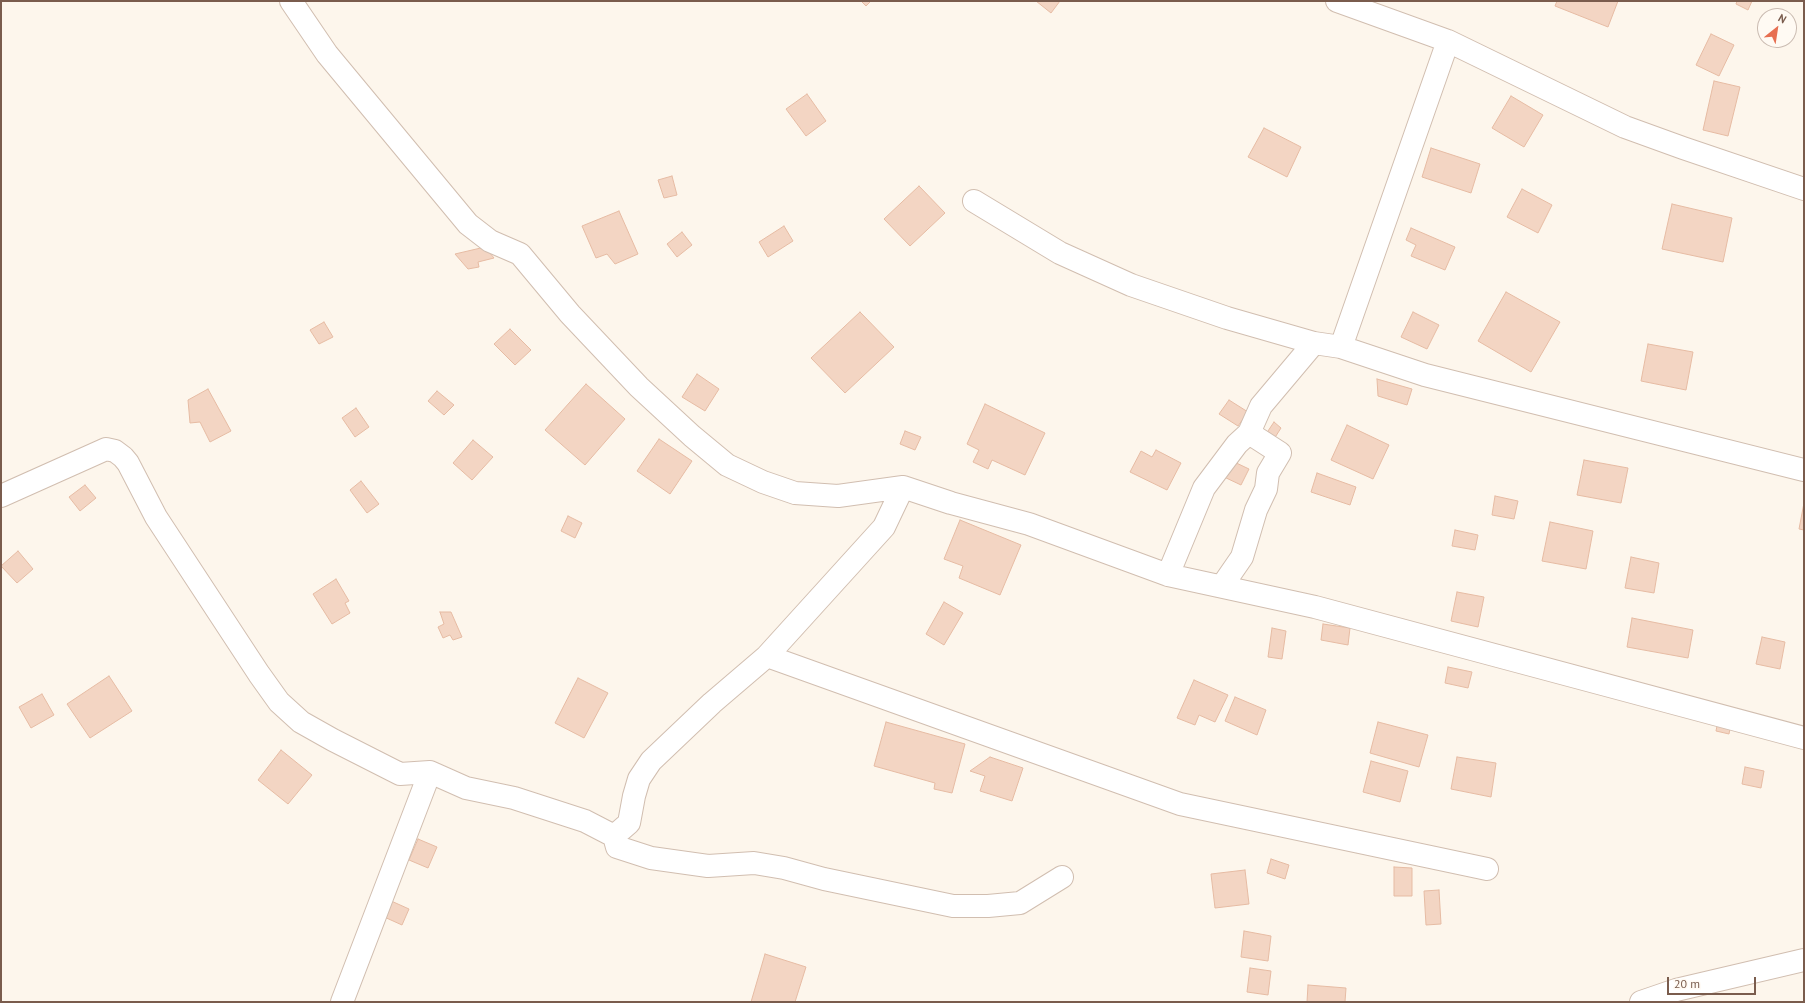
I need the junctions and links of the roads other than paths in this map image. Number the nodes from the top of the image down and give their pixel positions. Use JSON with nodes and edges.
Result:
{"nodes":[{"id":1,"x":291,"y":1,"type":"edge"},
{"id":2,"x":1337,"y":1,"type":"edge"},
{"id":3,"x":1448,"y":41,"type":"junction"},
{"id":4,"x":1804,"y":189,"type":"edge"},
{"id":5,"x":974,"y":201,"type":"dead end"},
{"id":6,"x":1314,"y":343,"type":"junction"},
{"id":7,"x":1341,"y":347,"type":"junction"},
{"id":8,"x":1249,"y":433,"type":"junction"},
{"id":9,"x":1804,"y":470,"type":"edge"},
{"id":10,"x":903,"y":487,"type":"junction"},
{"id":11,"x":1,"y":496,"type":"edge"},
{"id":12,"x":1168,"y":575,"type":"junction"},
{"id":13,"x":1222,"y":586,"type":"junction"},
{"id":14,"x":767,"y":656,"type":"junction"},
{"id":15,"x":1804,"y":738,"type":"edge"},
{"id":16,"x":430,"y":772,"type":"junction"},
{"id":17,"x":614,"y":836,"type":"junction"},
{"id":18,"x":1487,"y":869,"type":"dead end"},
{"id":19,"x":1062,"y":877,"type":"dead end"},
{"id":20,"x":1804,"y":960,"type":"edge"},
{"id":21,"x":342,"y":1002,"type":"edge"},
{"id":22,"x":1641,"y":1002,"type":"edge"}],
"edges":[{"from":1,"to":10,"type":"street"},
{"from":2,"to":3,"type":"street"},
{"from":3,"to":4,"type":"street"},
{"from":3,"to":7,"type":"street"},
{"from":5,"to":6,"type":"street"},
{"from":6,"to":7,"type":"street"},
{"from":6,"to":8,"type":"street"},
{"from":7,"to":9,"type":"street"},
{"from":8,"to":12,"type":"street"},
{"from":8,"to":13,"type":"street"},
{"from":10,"to":12,"type":"street"},
{"from":10,"to":14,"type":"street"},
{"from":11,"to":16,"type":"street"},
{"from":12,"to":13,"type":"street"},
{"from":13,"to":15,"type":"street"},
{"from":14,"to":17,"type":"street"},
{"from":14,"to":18,"type":"street"},
{"from":16,"to":17,"type":"street"},
{"from":16,"to":21,"type":"street"},
{"from":17,"to":19,"type":"street"},
{"from":20,"to":22,"type":"street"}]}
